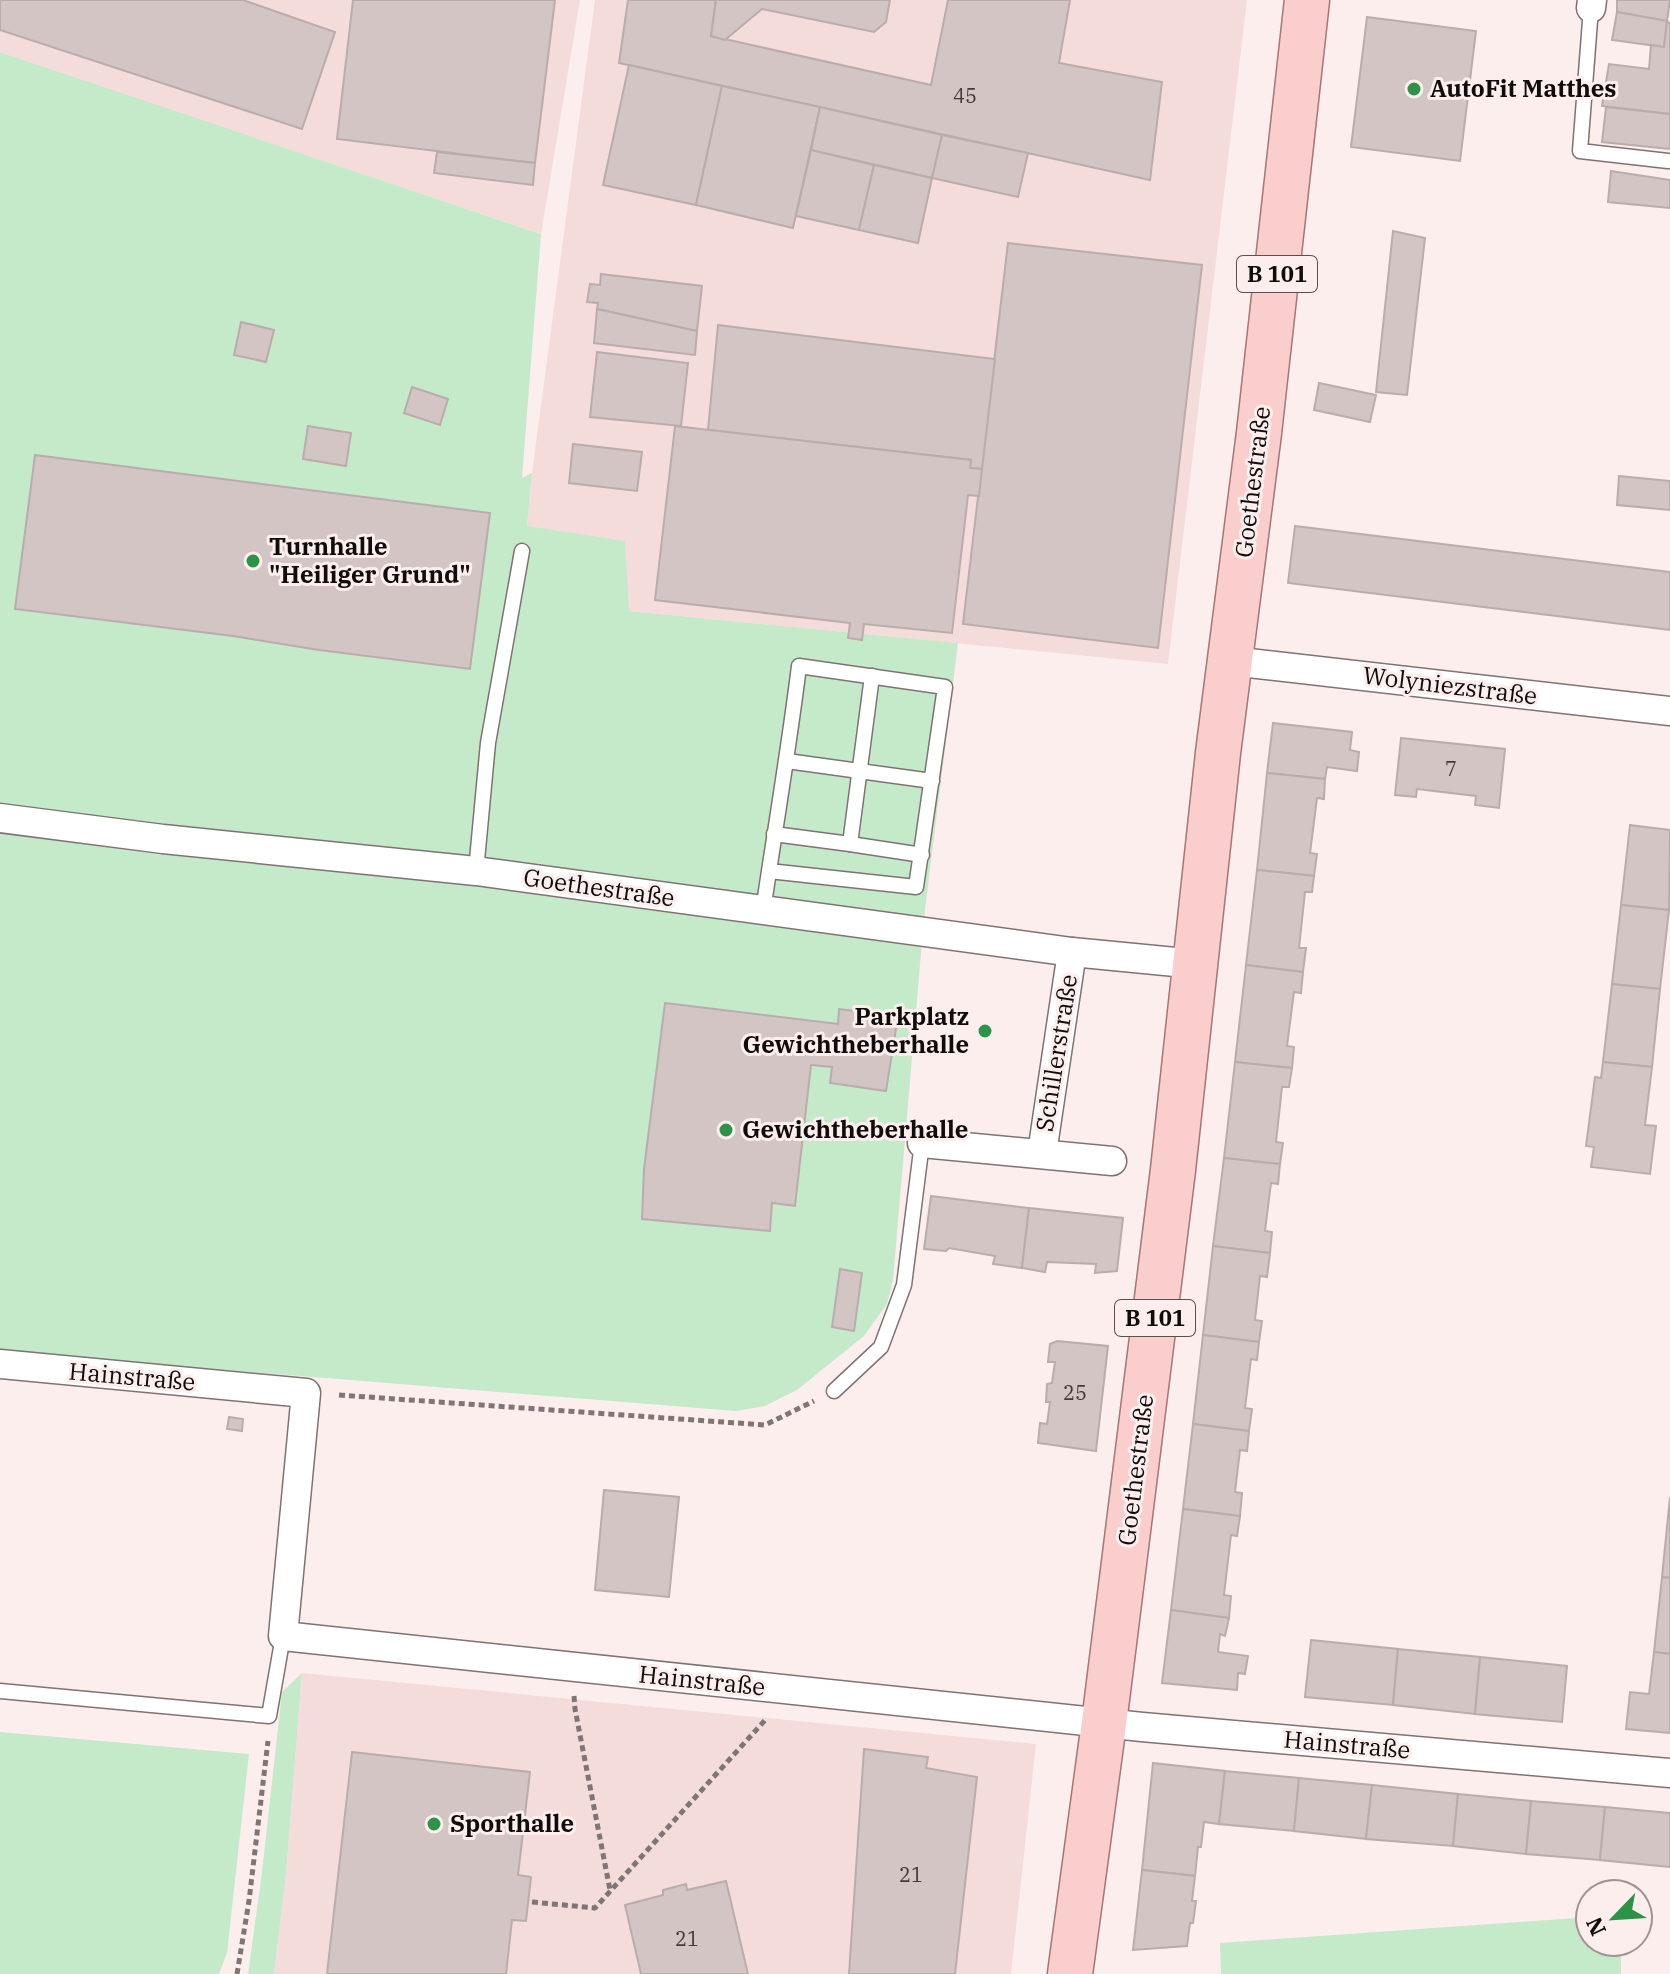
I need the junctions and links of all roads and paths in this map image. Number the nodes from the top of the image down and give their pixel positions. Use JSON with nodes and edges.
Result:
{"nodes":[{"id":1,"x":1307,"y":0,"type":"edge"},
{"id":2,"x":1592,"y":4,"type":"edge"},
{"id":3,"x":1668,"y":161,"type":"edge"},
{"id":4,"x":522,"y":551,"type":"dead end"},
{"id":5,"x":1231,"y":661,"type":"junction"},
{"id":6,"x":872,"y":676,"type":"junction"},
{"id":7,"x":1670,"y":711,"type":"edge"},
{"id":8,"x":787,"y":761,"type":"junction"},
{"id":9,"x":858,"y":771,"type":"junction"},
{"id":10,"x":932,"y":781,"type":"junction"},
{"id":11,"x":0,"y":818,"type":"edge"},
{"id":12,"x":774,"y":834,"type":"junction"},
{"id":13,"x":850,"y":844,"type":"junction"},
{"id":14,"x":922,"y":855,"type":"junction"},
{"id":15,"x":476,"y":871,"type":"junction"},
{"id":16,"x":769,"y":871,"type":"junction"},
{"id":17,"x":763,"y":911,"type":"junction"},
{"id":18,"x":1072,"y":952,"type":"junction"},
{"id":19,"x":1196,"y":964,"type":"junction"},
{"id":20,"x":922,"y":1143,"type":"joint"},
{"id":21,"x":1042,"y":1153,"type":"junction"},
{"id":22,"x":1112,"y":1161,"type":"dead end"},
{"id":23,"x":0,"y":1364,"type":"edge"},
{"id":24,"x":834,"y":1391,"type":"joint"},
{"id":25,"x":306,"y":1393,"type":"junction"},
{"id":26,"x":283,"y":1636,"type":"junction"},
{"id":27,"x":573,"y":1667,"type":"junction"},
{"id":28,"x":0,"y":1691,"type":"edge"},
{"id":29,"x":791,"y":1691,"type":"junction"},
{"id":30,"x":269,"y":1716,"type":"junction"},
{"id":31,"x":1104,"y":1723,"type":"junction"},
{"id":32,"x":1670,"y":1773,"type":"edge"},
{"id":33,"x":610,"y":1890,"type":"junction"},
{"id":34,"x":532,"y":1902,"type":"dead end"},
{"id":35,"x":237,"y":1974,"type":"edge"},
{"id":36,"x":1070,"y":1974,"type":"edge"}],
"edges":[{"from":1,"to":5,"type":"main road","name":"Goethestraße","number":"B 101"},
{"from":2,"to":3,"type":"lane"},
{"from":4,"to":15,"type":"lane"},
{"from":5,"to":7,"type":"street","name":"Wolyniezstraße"},
{"from":5,"to":19,"type":"main road","name":"Goethestraße","number":"B 101"},
{"from":6,"to":8,"type":"lane"},
{"from":6,"to":9,"type":"lane"},
{"from":6,"to":10,"type":"lane"},
{"from":8,"to":9,"type":"lane"},
{"from":8,"to":12,"type":"lane"},
{"from":9,"to":10,"type":"lane"},
{"from":9,"to":13,"type":"lane"},
{"from":10,"to":14,"type":"lane"},
{"from":11,"to":15,"type":"street","name":"Goethestraße"},
{"from":12,"to":13,"type":"lane"},
{"from":12,"to":16,"type":"lane"},
{"from":13,"to":14,"type":"lane"},
{"from":14,"to":16,"type":"lane"},
{"from":15,"to":17,"type":"street","name":"Goethestraße"},
{"from":16,"to":17,"type":"lane"},
{"from":17,"to":18,"type":"street","name":"Goethestraße"},
{"from":18,"to":19,"type":"street","name":"Goethestraße"},
{"from":18,"to":21,"type":"street","name":"Schillerstraße"},
{"from":19,"to":31,"type":"main road","name":"Goethestraße","number":"B 101"},
{"from":20,"to":21,"type":"street","name":"Schillerstraße"},
{"from":20,"to":24,"type":"lane"},
{"from":21,"to":22,"type":"street","name":"Schillerstraße"},
{"from":23,"to":25,"type":"street","name":"Hainstraße"},
{"from":24,"to":25,"type":"path"},
{"from":25,"to":26,"type":"street"},
{"from":26,"to":27,"type":"street","name":"Hainstraße"},
{"from":26,"to":30,"type":"lane"},
{"from":27,"to":29,"type":"street","name":"Hainstraße"},
{"from":27,"to":33,"type":"path"},
{"from":28,"to":30,"type":"lane"},
{"from":29,"to":31,"type":"street","name":"Hainstraße"},
{"from":29,"to":33,"type":"path"},
{"from":30,"to":35,"type":"path"},
{"from":31,"to":32,"type":"street","name":"Hainstraße"},
{"from":31,"to":36,"type":"main road","name":"Goethestraße","number":"B 101"},
{"from":33,"to":34,"type":"path"}]}
